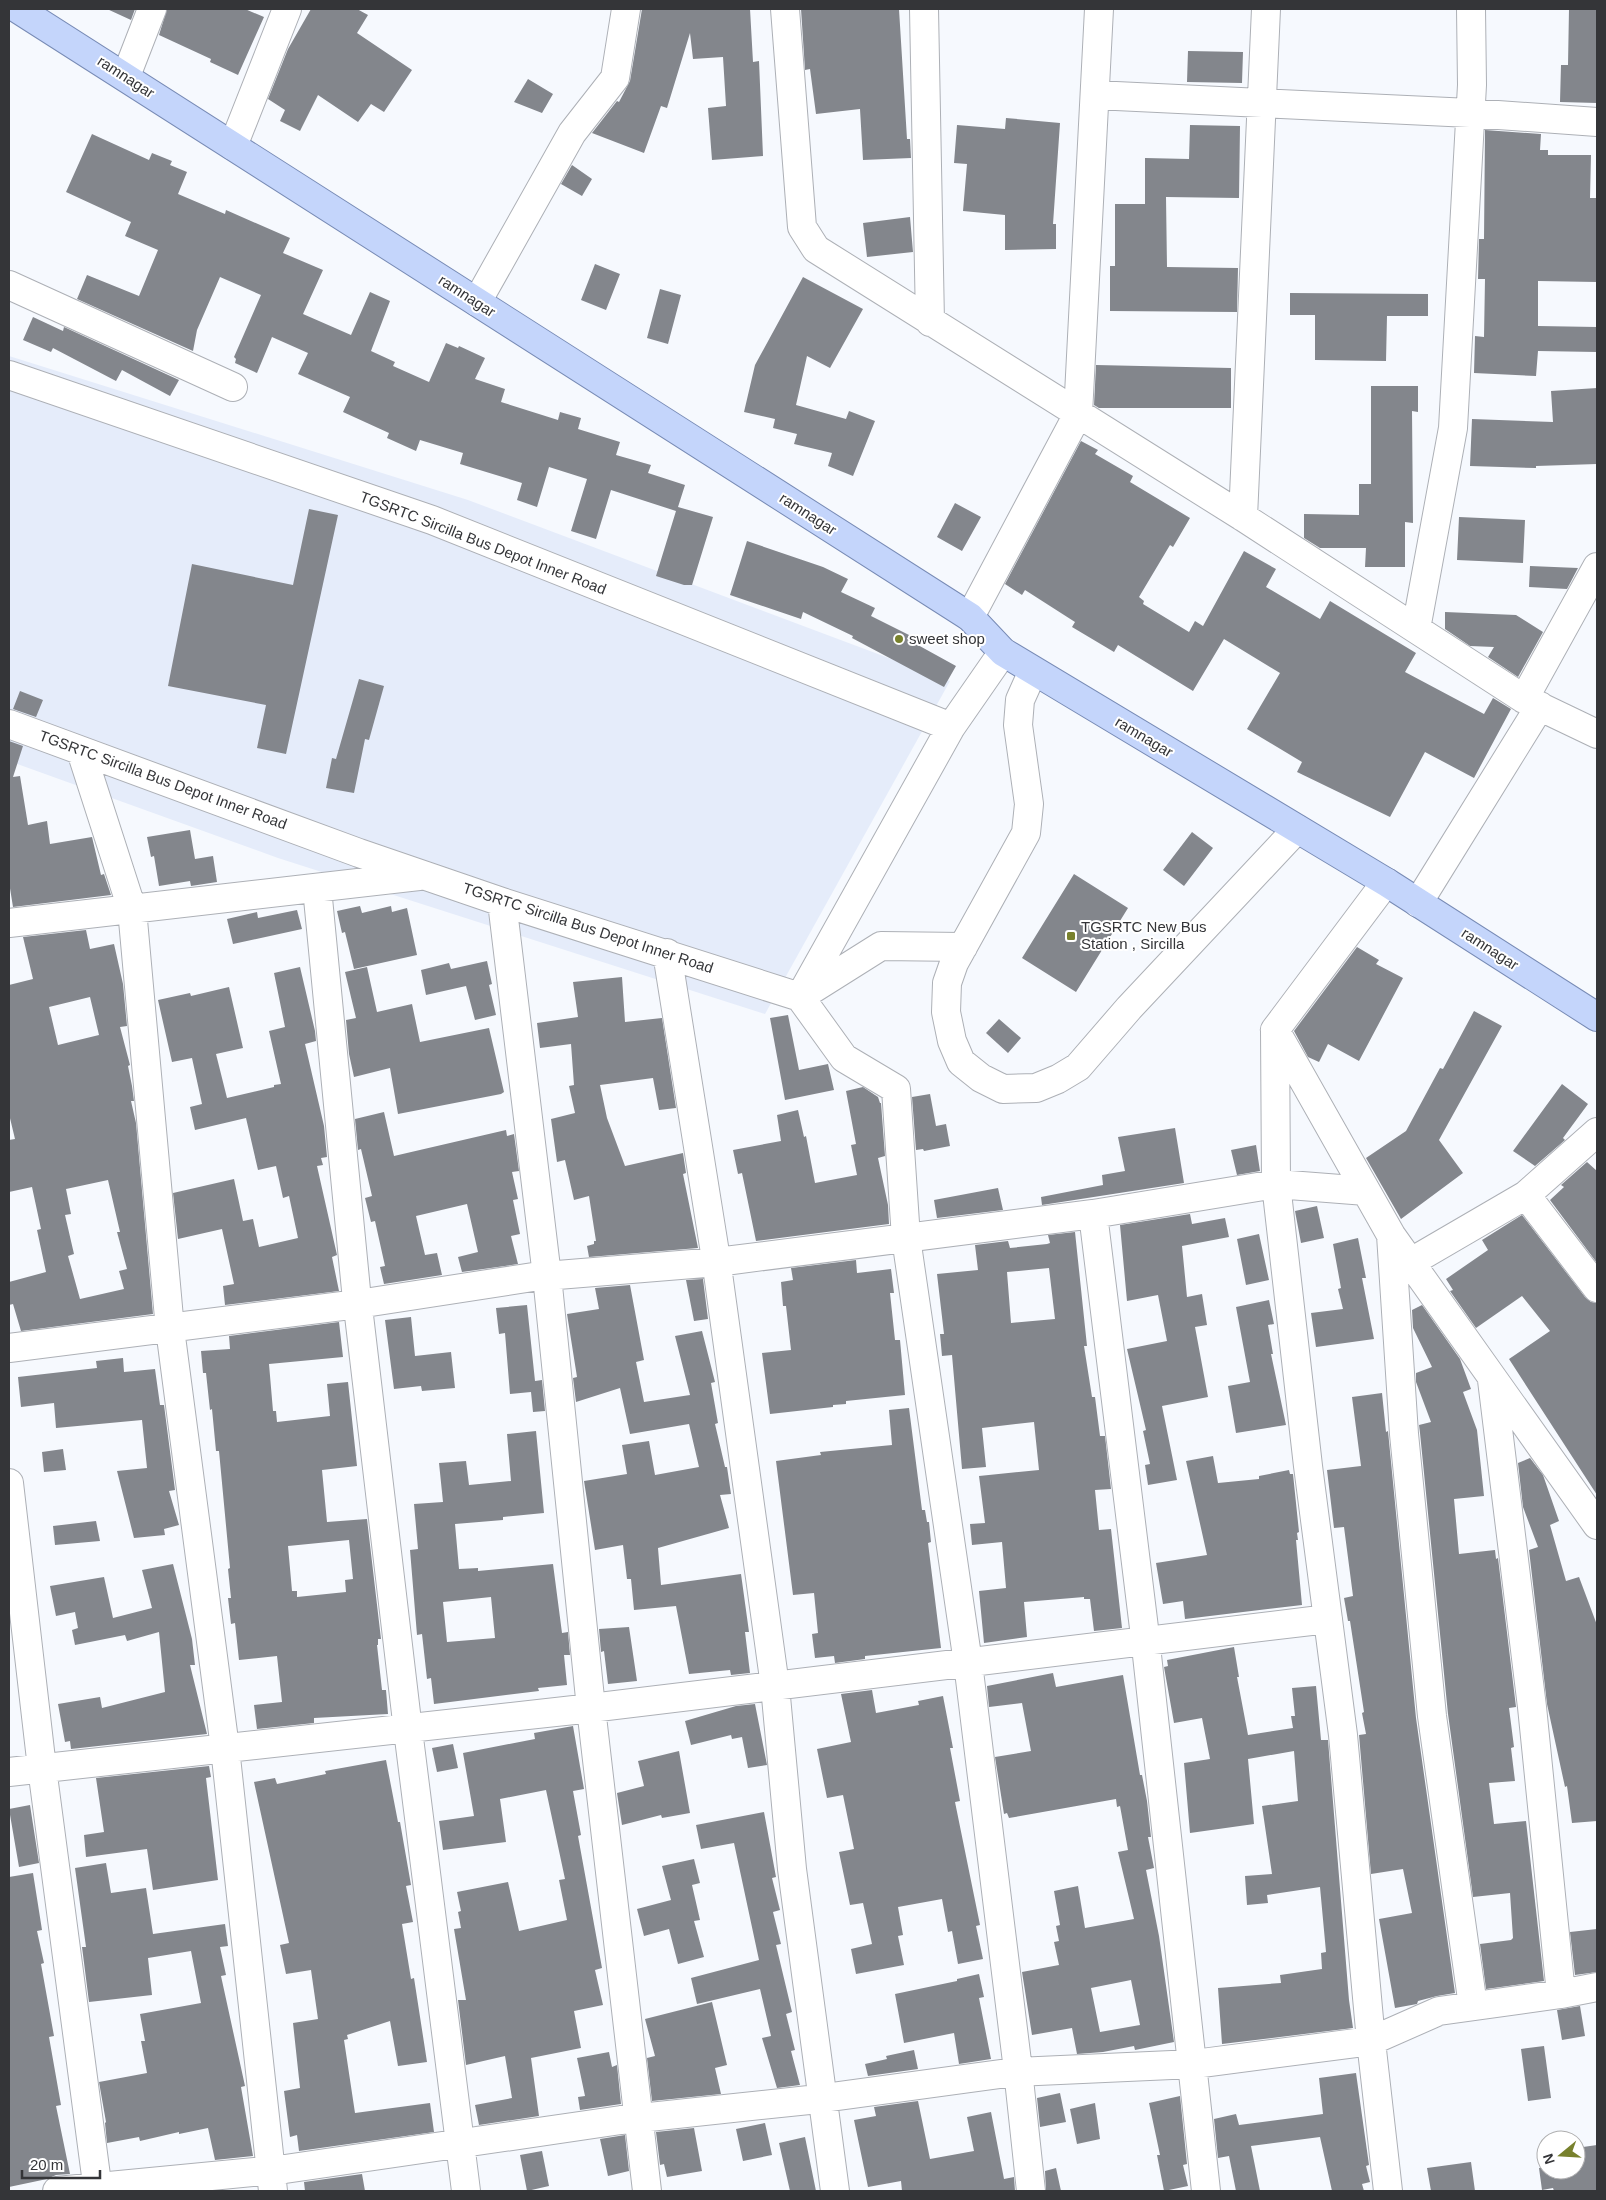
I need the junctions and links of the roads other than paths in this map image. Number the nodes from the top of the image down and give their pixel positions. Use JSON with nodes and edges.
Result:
{"nodes":[{"id":1,"x":18,"y":9,"type":"edge"},
{"id":2,"x":152,"y":9,"type":"edge"},
{"id":3,"x":287,"y":9,"type":"edge"},
{"id":4,"x":626,"y":9,"type":"edge"},
{"id":5,"x":785,"y":9,"type":"edge"},
{"id":6,"x":924,"y":9,"type":"edge"},
{"id":7,"x":1099,"y":9,"type":"edge"},
{"id":8,"x":1266,"y":9,"type":"edge"},
{"id":9,"x":1471,"y":9,"type":"edge"},
{"id":10,"x":126,"y":76,"type":"junction"},
{"id":11,"x":1095,"y":95,"type":"junction"},
{"id":12,"x":1262,"y":103,"type":"junction"},
{"id":13,"x":1470,"y":113,"type":"junction"},
{"id":14,"x":1597,"y":122,"type":"edge"},
{"id":15,"x":233,"y":146,"type":"junction"},
{"id":16,"x":9,"y":285,"type":"edge"},
{"id":17,"x":478,"y":302,"type":"junction"},
{"id":18,"x":930,"y":322,"type":"junction"},
{"id":19,"x":9,"y":375,"type":"edge"},
{"id":20,"x":233,"y":387,"type":"dead end"},
{"id":21,"x":1078,"y":414,"type":"junction"},
{"id":22,"x":1243,"y":517,"type":"junction"},
{"id":23,"x":1597,"y":568,"type":"edge"},
{"id":24,"x":970,"y":617,"type":"junction"},
{"id":25,"x":1416,"y":629,"type":"junction"},
{"id":26,"x":1003,"y":652,"type":"junction"},
{"id":27,"x":1033,"y":671,"type":"junction"},
{"id":28,"x":1532,"y":703,"type":"junction"},
{"id":29,"x":9,"y":724,"type":"edge"},
{"id":30,"x":951,"y":727,"type":"junction"},
{"id":31,"x":1597,"y":734,"type":"edge"},
{"id":32,"x":81,"y":750,"type":"junction"},
{"id":33,"x":1297,"y":829,"type":"junction"},
{"id":34,"x":428,"y":875,"type":"junction"},
{"id":35,"x":1386,"y":882,"type":"junction"},
{"id":36,"x":317,"y":888,"type":"junction"},
{"id":37,"x":502,"y":902,"type":"junction"},
{"id":38,"x":1418,"y":903,"type":"junction"},
{"id":39,"x":132,"y":909,"type":"junction"},
{"id":40,"x":9,"y":923,"type":"edge"},
{"id":41,"x":963,"y":948,"type":"junction"},
{"id":42,"x":666,"y":953,"type":"junction"},
{"id":43,"x":800,"y":997,"type":"junction"},
{"id":44,"x":1597,"y":1017,"type":"edge"},
{"id":45,"x":1275,"y":1030,"type":"junction"},
{"id":46,"x":1597,"y":1132,"type":"edge"},
{"id":47,"x":1276,"y":1184,"type":"junction"},
{"id":48,"x":1366,"y":1191,"type":"junction"},
{"id":49,"x":1526,"y":1195,"type":"junction"},
{"id":50,"x":1093,"y":1214,"type":"junction"},
{"id":51,"x":1391,"y":1235,"type":"junction"},
{"id":52,"x":906,"y":1238,"type":"junction"},
{"id":53,"x":717,"y":1262,"type":"junction"},
{"id":54,"x":1411,"y":1262,"type":"junction"},
{"id":55,"x":548,"y":1276,"type":"junction"},
{"id":56,"x":1597,"y":1288,"type":"edge"},
{"id":57,"x":358,"y":1304,"type":"junction"},
{"id":58,"x":170,"y":1329,"type":"junction"},
{"id":59,"x":9,"y":1348,"type":"edge"},
{"id":60,"x":1492,"y":1379,"type":"junction"},
{"id":61,"x":9,"y":1482,"type":"edge"},
{"id":62,"x":1597,"y":1525,"type":"edge"},
{"id":63,"x":1328,"y":1619,"type":"junction"},
{"id":64,"x":1146,"y":1641,"type":"junction"},
{"id":65,"x":968,"y":1663,"type":"junction"},
{"id":66,"x":775,"y":1686,"type":"junction"},
{"id":67,"x":591,"y":1708,"type":"junction"},
{"id":68,"x":408,"y":1728,"type":"junction"},
{"id":69,"x":225,"y":1748,"type":"junction"},
{"id":70,"x":42,"y":1768,"type":"junction"},
{"id":71,"x":9,"y":1772,"type":"edge"},
{"id":72,"x":1597,"y":1987,"type":"edge"},
{"id":73,"x":1561,"y":1994,"type":"junction"},
{"id":74,"x":1473,"y":2006,"type":"junction"},
{"id":75,"x":1371,"y":2041,"type":"junction"},
{"id":76,"x":1193,"y":2064,"type":"junction"},
{"id":77,"x":1018,"y":2072,"type":"junction"},
{"id":78,"x":823,"y":2098,"type":"junction"},
{"id":79,"x":638,"y":2119,"type":"junction"},
{"id":80,"x":460,"y":2143,"type":"junction"},
{"id":81,"x":272,"y":2180,"type":"edge"},
{"id":82,"x":98,"y":2189,"type":"edge"},
{"id":83,"x":57,"y":2191,"type":"edge"},
{"id":84,"x":466,"y":2191,"type":"edge"},
{"id":85,"x":646,"y":2191,"type":"edge"},
{"id":86,"x":835,"y":2191,"type":"edge"},
{"id":87,"x":1031,"y":2191,"type":"edge"},
{"id":88,"x":1206,"y":2191,"type":"edge"},
{"id":89,"x":1388,"y":2191,"type":"edge"}],
"edges":[{"from":1,"to":10,"type":"main road","name":"ramnagar"},
{"from":2,"to":10,"type":"street"},
{"from":3,"to":15,"type":"street"},
{"from":4,"to":17,"type":"street"},
{"from":5,"to":18,"type":"street"},
{"from":6,"to":18,"type":"street"},
{"from":7,"to":11,"type":"street"},
{"from":8,"to":12,"type":"street"},
{"from":9,"to":13,"type":"street"},
{"from":10,"to":15,"type":"main road","name":"ramnagar"},
{"from":11,"to":12,"type":"street"},
{"from":11,"to":21,"type":"street"},
{"from":12,"to":13,"type":"street"},
{"from":12,"to":22,"type":"street"},
{"from":13,"to":14,"type":"street"},
{"from":13,"to":25,"type":"street"},
{"from":15,"to":17,"type":"main road","name":"ramnagar"},
{"from":16,"to":20,"type":"street"},
{"from":17,"to":24,"type":"main road","name":"ramnagar"},
{"from":18,"to":21,"type":"street"},
{"from":19,"to":30,"type":"street","name":"TGSRTC Sircilla Bus Depot Inner Road"},
{"from":21,"to":22,"type":"street"},
{"from":21,"to":24,"type":"street"},
{"from":22,"to":25,"type":"street"},
{"from":23,"to":28,"type":"street"},
{"from":24,"to":26,"type":"main road","name":"ramnagar"},
{"from":25,"to":28,"type":"street"},
{"from":26,"to":27,"type":"main road","name":"ramnagar"},
{"from":26,"to":30,"type":"street"},
{"from":27,"to":33,"type":"main road","name":"ramnagar"},
{"from":27,"to":41,"type":"street"},
{"from":28,"to":31,"type":"street"},
{"from":28,"to":38,"type":"street"},
{"from":29,"to":32,"type":"street","name":"TGSRTC Sircilla Bus Depot Inner Road"},
{"from":30,"to":43,"type":"street"},
{"from":32,"to":34,"type":"street","name":"TGSRTC Sircilla Bus Depot Inner Road"},
{"from":32,"to":39,"type":"street"},
{"from":33,"to":35,"type":"main road","name":"ramnagar"},
{"from":33,"to":41,"type":"street"},
{"from":34,"to":36,"type":"street"},
{"from":34,"to":37,"type":"street","name":"TGSRTC Sircilla Bus Depot Inner Road"},
{"from":35,"to":38,"type":"main road","name":"ramnagar"},
{"from":35,"to":45,"type":"street"},
{"from":36,"to":39,"type":"street"},
{"from":36,"to":57,"type":"street"},
{"from":37,"to":42,"type":"street","name":"TGSRTC Sircilla Bus Depot Inner Road"},
{"from":37,"to":55,"type":"street"},
{"from":38,"to":44,"type":"main road","name":"ramnagar"},
{"from":39,"to":40,"type":"street"},
{"from":39,"to":58,"type":"street"},
{"from":41,"to":43,"type":"street"},
{"from":42,"to":43,"type":"street","name":"TGSRTC Sircilla Bus Depot Inner Road"},
{"from":42,"to":53,"type":"street"},
{"from":43,"to":52,"type":"street"},
{"from":45,"to":47,"type":"street"},
{"from":45,"to":48,"type":"street"},
{"from":46,"to":49,"type":"street"},
{"from":47,"to":48,"type":"street"},
{"from":47,"to":50,"type":"street"},
{"from":47,"to":63,"type":"street"},
{"from":48,"to":51,"type":"street"},
{"from":49,"to":54,"type":"street"},
{"from":49,"to":56,"type":"street"},
{"from":50,"to":52,"type":"street"},
{"from":50,"to":64,"type":"street"},
{"from":51,"to":54,"type":"street"},
{"from":51,"to":74,"type":"street"},
{"from":52,"to":53,"type":"street"},
{"from":52,"to":65,"type":"street"},
{"from":53,"to":55,"type":"street"},
{"from":53,"to":66,"type":"street"},
{"from":54,"to":60,"type":"street"},
{"from":55,"to":57,"type":"street"},
{"from":55,"to":67,"type":"street"},
{"from":57,"to":58,"type":"street"},
{"from":57,"to":68,"type":"street"},
{"from":58,"to":59,"type":"street"},
{"from":58,"to":69,"type":"street"},
{"from":60,"to":62,"type":"street"},
{"from":60,"to":73,"type":"street"},
{"from":61,"to":70,"type":"street"},
{"from":63,"to":64,"type":"street"},
{"from":63,"to":75,"type":"street"},
{"from":64,"to":65,"type":"street"},
{"from":64,"to":76,"type":"street"},
{"from":65,"to":66,"type":"street"},
{"from":65,"to":77,"type":"street"},
{"from":66,"to":67,"type":"street"},
{"from":66,"to":78,"type":"street"},
{"from":67,"to":68,"type":"street"},
{"from":67,"to":79,"type":"street"},
{"from":68,"to":69,"type":"street"},
{"from":68,"to":80,"type":"street"},
{"from":69,"to":70,"type":"street"},
{"from":69,"to":81,"type":"street"},
{"from":70,"to":71,"type":"street"},
{"from":70,"to":82,"type":"street"},
{"from":72,"to":73,"type":"street"},
{"from":73,"to":74,"type":"street"},
{"from":74,"to":75,"type":"street"},
{"from":75,"to":76,"type":"street"},
{"from":75,"to":89,"type":"street"},
{"from":76,"to":77,"type":"street"},
{"from":76,"to":88,"type":"street"},
{"from":77,"to":78,"type":"street"},
{"from":77,"to":87,"type":"street"},
{"from":78,"to":79,"type":"street"},
{"from":78,"to":86,"type":"street"},
{"from":79,"to":80,"type":"street"},
{"from":79,"to":85,"type":"street"},
{"from":80,"to":81,"type":"street"},
{"from":80,"to":84,"type":"street"},
{"from":81,"to":82,"type":"street"},
{"from":82,"to":83,"type":"street"}]}
